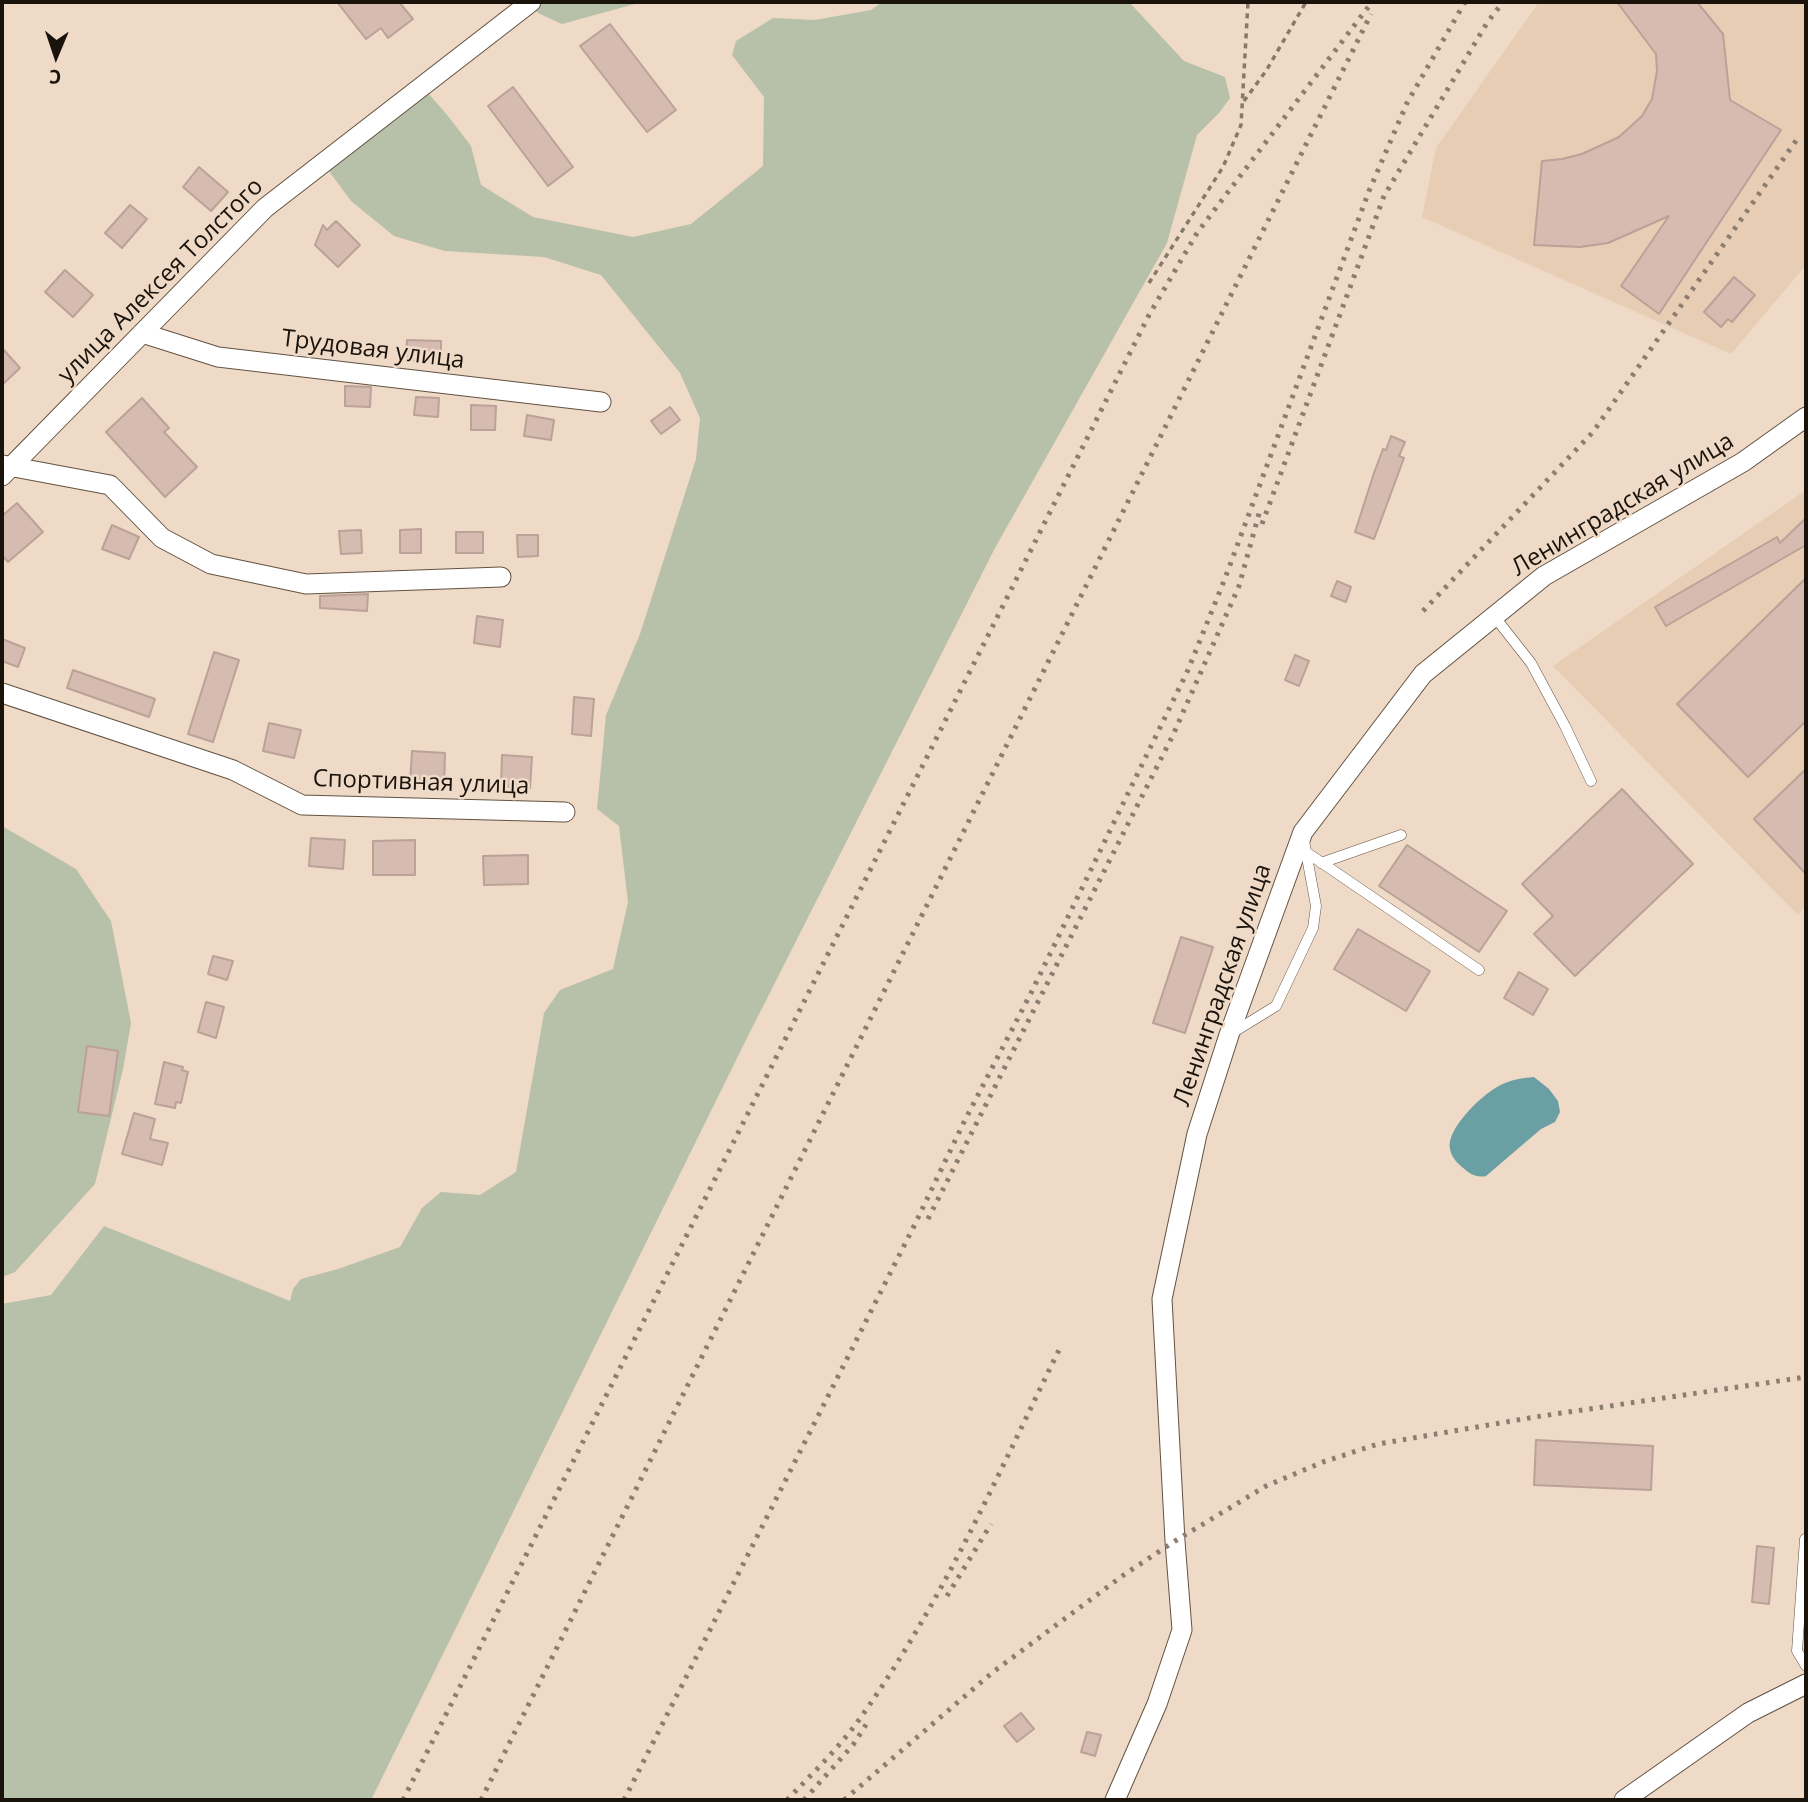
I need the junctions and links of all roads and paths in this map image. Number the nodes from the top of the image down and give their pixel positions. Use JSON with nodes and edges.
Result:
{"nodes":[{"id":1,"x":531,"y":2,"type":"edge"},
{"id":2,"x":1248,"y":2,"type":"edge"},
{"id":3,"x":1306,"y":2,"type":"edge"},
{"id":4,"x":1243,"y":103,"type":"junction"},
{"id":5,"x":1149,"y":283,"type":"dead end"},
{"id":6,"x":142,"y":333,"type":"junction"},
{"id":7,"x":601,"y":402,"type":"dead end"},
{"id":8,"x":1806,"y":417,"type":"edge"},
{"id":9,"x":5,"y":469,"type":"edge"},
{"id":10,"x":501,"y":577,"type":"dead end"},
{"id":11,"x":1494,"y":617,"type":"junction"},
{"id":12,"x":2,"y":693,"type":"edge"},
{"id":13,"x":1591,"y":781,"type":"dead end"},
{"id":14,"x":565,"y":812,"type":"dead end"},
{"id":15,"x":1303,"y":832,"type":"junction"},
{"id":16,"x":1401,"y":835,"type":"dead end"},
{"id":17,"x":1306,"y":852,"type":"junction"},
{"id":18,"x":1321,"y":863,"type":"junction"},
{"id":19,"x":1479,"y":970,"type":"dead end"},
{"id":20,"x":1229,"y":1035,"type":"junction"},
{"id":21,"x":1805,"y":1539,"type":"edge"},
{"id":22,"x":1806,"y":1667,"type":"edge"},
{"id":23,"x":1806,"y":1684,"type":"edge"},
{"id":24,"x":1115,"y":1800,"type":"edge"},
{"id":25,"x":1624,"y":1800,"type":"edge"}],
"edges":[{"from":1,"to":6,"type":"street","name":"улица Алексея Толстого"},
{"from":2,"to":4,"type":"path"},
{"from":3,"to":4,"type":"path"},
{"from":4,"to":5,"type":"path"},
{"from":6,"to":7,"type":"street","name":"Трудовая улица"},
{"from":6,"to":9,"type":"street","name":"улица Алексея Толстого"},
{"from":8,"to":11,"type":"street","name":"Ленинградская улица"},
{"from":9,"to":10,"type":"street"},
{"from":11,"to":13,"type":"lane"},
{"from":11,"to":15,"type":"street","name":"Ленинградская улица"},
{"from":12,"to":14,"type":"street","name":"Спортивная улица"},
{"from":15,"to":17,"type":"lane"},
{"from":15,"to":20,"type":"street","name":"Ленинградская улица"},
{"from":16,"to":18,"type":"lane"},
{"from":17,"to":18,"type":"lane"},
{"from":17,"to":20,"type":"lane"},
{"from":18,"to":19,"type":"lane"},
{"from":20,"to":24,"type":"street","name":"Ленинградская улица"},
{"from":21,"to":22,"type":"lane"},
{"from":23,"to":25,"type":"street"}]}
